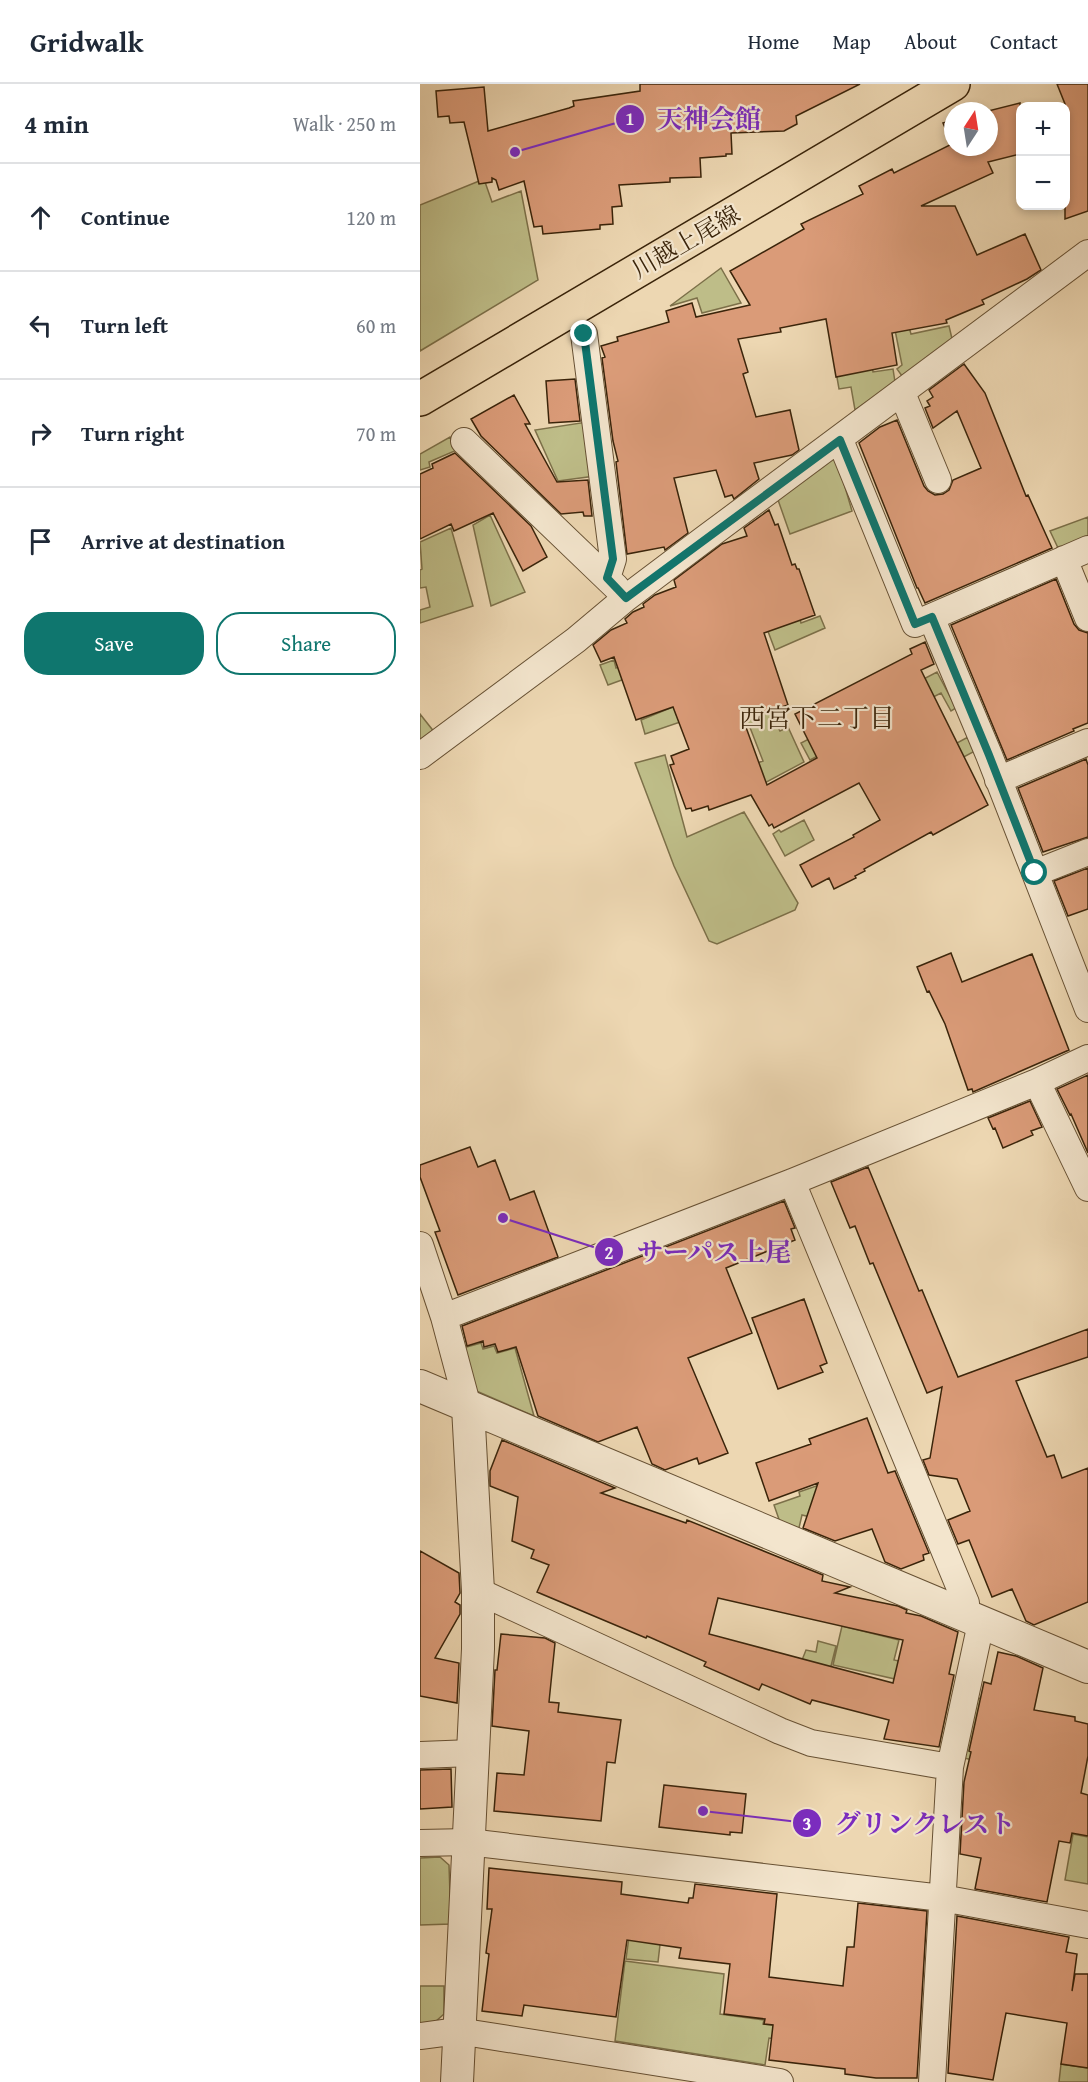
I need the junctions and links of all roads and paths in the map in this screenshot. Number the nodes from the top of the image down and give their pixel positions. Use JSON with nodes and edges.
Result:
{"nodes":[{"id":1,"x":953,"y":84,"type":"edge"},
{"id":2,"x":1088,"y":253,"type":"edge"},
{"id":3,"x":584,"y":334,"type":"dead end"},
{"id":4,"x":902,"y":393,"type":"junction"},
{"id":5,"x":420,"y":399,"type":"edge"},
{"id":6,"x":840,"y":440,"type":"junction"},
{"id":7,"x":464,"y":441,"type":"dead end"},
{"id":8,"x":939,"y":480,"type":"dead end"},
{"id":9,"x":1088,"y":549,"type":"edge"},
{"id":10,"x":1064,"y":559,"type":"junction"},
{"id":11,"x":607,"y":578,"type":"junction"},
{"id":12,"x":626,"y":598,"type":"junction"},
{"id":13,"x":932,"y":617,"type":"junction"},
{"id":14,"x":1088,"y":618,"type":"edge"},
{"id":15,"x":1088,"y":742,"type":"edge"},
{"id":16,"x":420,"y":756,"type":"edge"},
{"id":17,"x":998,"y":780,"type":"junction"},
{"id":18,"x":1088,"y":852,"type":"edge"},
{"id":19,"x":1035,"y":873,"type":"junction"},
{"id":20,"x":1088,"y":1009,"type":"edge"},
{"id":21,"x":1088,"y":1058,"type":"edge"},
{"id":22,"x":1037,"y":1082,"type":"junction"},
{"id":23,"x":792,"y":1182,"type":"junction"},
{"id":24,"x":1088,"y":1188,"type":"edge"},
{"id":25,"x":420,"y":1245,"type":"edge"},
{"id":26,"x":444,"y":1317,"type":"junction"},
{"id":27,"x":420,"y":1386,"type":"edge"},
{"id":28,"x":468,"y":1407,"type":"junction"},
{"id":29,"x":478,"y":1591,"type":"junction"},
{"id":30,"x":972,"y":1619,"type":"junction"},
{"id":31,"x":1088,"y":1667,"type":"edge"},
{"id":32,"x":472,"y":1753,"type":"junction"},
{"id":33,"x":420,"y":1755,"type":"edge"},
{"id":34,"x":950,"y":1767,"type":"junction"},
{"id":35,"x":468,"y":1842,"type":"junction"},
{"id":36,"x":420,"y":1843,"type":"edge"},
{"id":37,"x":942,"y":1898,"type":"junction"},
{"id":38,"x":1088,"y":1925,"type":"edge"},
{"id":39,"x":458,"y":2031,"type":"junction"},
{"id":40,"x":420,"y":2036,"type":"edge"},
{"id":41,"x":457,"y":2082,"type":"edge"},
{"id":42,"x":780,"y":2082,"type":"edge"},
{"id":43,"x":932,"y":2082,"type":"edge"}],
"edges":[{"from":1,"to":5,"type":"main road","name":"川越上尾線"},
{"from":2,"to":4,"type":"street"},
{"from":3,"to":11,"type":"street"},
{"from":4,"to":6,"type":"street"},
{"from":4,"to":8,"type":"street"},
{"from":6,"to":12,"type":"street"},
{"from":6,"to":13,"type":"street"},
{"from":7,"to":11,"type":"street"},
{"from":9,"to":10,"type":"street"},
{"from":10,"to":13,"type":"street"},
{"from":10,"to":14,"type":"street"},
{"from":11,"to":12,"type":"street"},
{"from":12,"to":16,"type":"street"},
{"from":13,"to":17,"type":"street"},
{"from":15,"to":17,"type":"street"},
{"from":17,"to":19,"type":"street"},
{"from":18,"to":19,"type":"street"},
{"from":19,"to":20,"type":"street"},
{"from":21,"to":22,"type":"street"},
{"from":22,"to":23,"type":"street"},
{"from":22,"to":24,"type":"street"},
{"from":23,"to":26,"type":"street"},
{"from":23,"to":30,"type":"street"},
{"from":25,"to":26,"type":"street"},
{"from":26,"to":28,"type":"street"},
{"from":27,"to":28,"type":"street"},
{"from":28,"to":29,"type":"street"},
{"from":28,"to":30,"type":"street"},
{"from":29,"to":32,"type":"street"},
{"from":29,"to":34,"type":"street"},
{"from":30,"to":31,"type":"street"},
{"from":30,"to":34,"type":"street"},
{"from":32,"to":33,"type":"street"},
{"from":32,"to":35,"type":"street"},
{"from":34,"to":37,"type":"street"},
{"from":35,"to":36,"type":"street"},
{"from":35,"to":37,"type":"street"},
{"from":35,"to":39,"type":"street"},
{"from":37,"to":38,"type":"street"},
{"from":37,"to":43,"type":"street"},
{"from":39,"to":40,"type":"street"},
{"from":39,"to":41,"type":"street"},
{"from":39,"to":42,"type":"street"}]}
